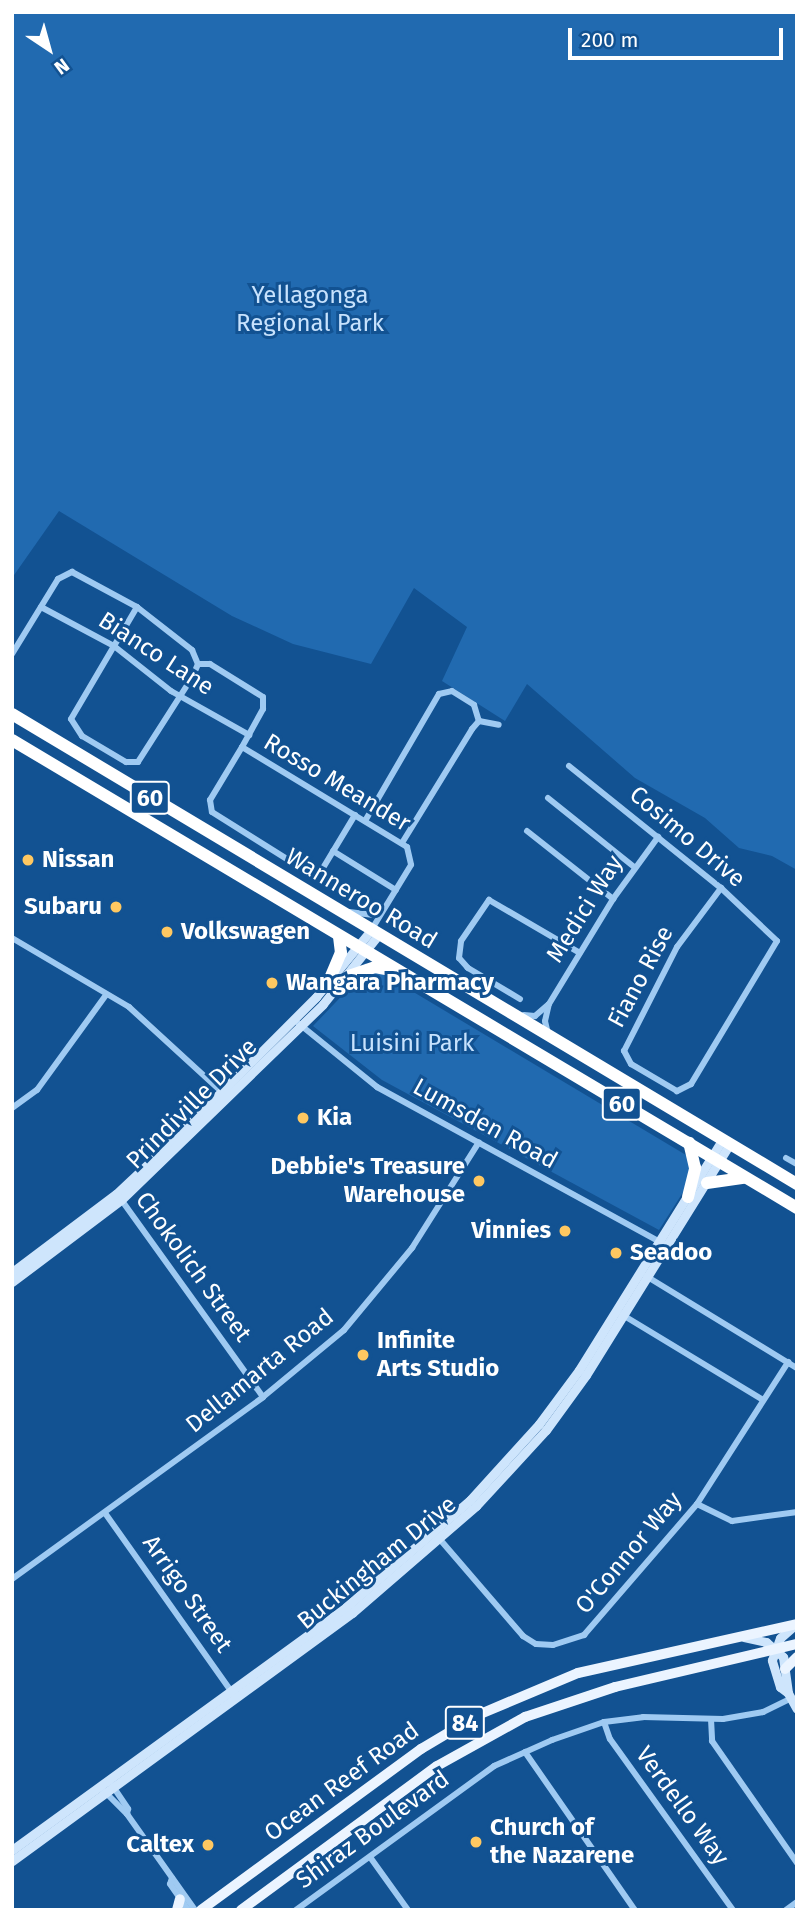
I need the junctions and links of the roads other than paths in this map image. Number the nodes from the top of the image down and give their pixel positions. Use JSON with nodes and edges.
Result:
{"nodes":[{"id":1,"x":41,"y":607,"type":"junction"},
{"id":2,"x":137,"y":607,"type":"junction"},
{"id":3,"x":114,"y":646,"type":"junction"},
{"id":4,"x":12,"y":654,"type":"edge"},
{"id":5,"x":198,"y":664,"type":"junction"},
{"id":6,"x":181,"y":695,"type":"junction"},
{"id":7,"x":12,"y":714,"type":"edge"},
{"id":8,"x":479,"y":721,"type":"junction"},
{"id":9,"x":499,"y":725,"type":"dead end"},
{"id":10,"x":249,"y":735,"type":"junction"},
{"id":11,"x":12,"y":740,"type":"edge"},
{"id":12,"x":242,"y":747,"type":"junction"},
{"id":13,"x":569,"y":766,"type":"dead end"},
{"id":14,"x":548,"y":798,"type":"dead end"},
{"id":15,"x":355,"y":815,"type":"junction"},
{"id":16,"x":365,"y":821,"type":"junction"},
{"id":17,"x":527,"y":831,"type":"dead end"},
{"id":18,"x":658,"y":838,"type":"junction"},
{"id":19,"x":402,"y":842,"type":"junction"},
{"id":20,"x":333,"y":851,"type":"junction"},
{"id":21,"x":634,"y":867,"type":"junction"},
{"id":22,"x":721,"y":888,"type":"junction"},
{"id":23,"x":396,"y":890,"type":"junction"},
{"id":24,"x":613,"y":899,"type":"junction"},
{"id":25,"x":334,"y":908,"type":"junction"},
{"id":26,"x":384,"y":911,"type":"junction"},
{"id":27,"x":375,"y":932,"type":"junction"},
{"id":28,"x":339,"y":937,"type":"junction"},
{"id":29,"x":12,"y":938,"type":"edge"},
{"id":30,"x":777,"y":941,"type":"joint"},
{"id":31,"x":363,"y":951,"type":"junction"},
{"id":32,"x":580,"y":953,"type":"junction"},
{"id":33,"x":400,"y":972,"type":"junction"},
{"id":34,"x":349,"y":976,"type":"junction"},
{"id":35,"x":328,"y":983,"type":"junction"},
{"id":36,"x":106,"y":995,"type":"junction"},
{"id":37,"x":520,"y":999,"type":"dead end"},
{"id":38,"x":549,"y":1004,"type":"junction"},
{"id":39,"x":505,"y":1009,"type":"junction"},
{"id":40,"x":297,"y":1022,"type":"junction"},
{"id":41,"x":549,"y":1036,"type":"junction"},
{"id":42,"x":224,"y":1094,"type":"junction"},
{"id":43,"x":12,"y":1108,"type":"edge"},
{"id":44,"x":480,"y":1142,"type":"junction"},
{"id":45,"x":725,"y":1142,"type":"junction"},
{"id":46,"x":689,"y":1143,"type":"junction"},
{"id":47,"x":786,"y":1158,"type":"dead end"},
{"id":48,"x":716,"y":1159,"type":"junction"},
{"id":49,"x":797,"y":1164,"type":"edge"},
{"id":50,"x":748,"y":1179,"type":"junction"},
{"id":51,"x":707,"y":1183,"type":"junction"},
{"id":52,"x":797,"y":1184,"type":"edge"},
{"id":53,"x":119,"y":1197,"type":"junction"},
{"id":54,"x":688,"y":1197,"type":"junction"},
{"id":55,"x":797,"y":1208,"type":"edge"},
{"id":56,"x":664,"y":1244,"type":"junction"},
{"id":57,"x":12,"y":1272,"type":"edge"},
{"id":58,"x":646,"y":1276,"type":"junction"},
{"id":59,"x":12,"y":1282,"type":"edge"},
{"id":60,"x":623,"y":1315,"type":"junction"},
{"id":61,"x":788,"y":1362,"type":"junction"},
{"id":62,"x":797,"y":1368,"type":"edge"},
{"id":63,"x":263,"y":1397,"type":"junction"},
{"id":64,"x":763,"y":1400,"type":"junction"},
{"id":65,"x":697,"y":1504,"type":"junction"},
{"id":66,"x":797,"y":1512,"type":"edge"},
{"id":67,"x":105,"y":1513,"type":"junction"},
{"id":68,"x":439,"y":1537,"type":"junction"},
{"id":69,"x":12,"y":1579,"type":"edge"},
{"id":70,"x":796,"y":1624,"type":"edge"},
{"id":71,"x":739,"y":1637,"type":"junction"},
{"id":72,"x":797,"y":1644,"type":"edge"},
{"id":73,"x":774,"y":1649,"type":"junction"},
{"id":74,"x":797,"y":1657,"type":"edge"},
{"id":75,"x":785,"y":1668,"type":"junction"},
{"id":76,"x":234,"y":1694,"type":"junction"},
{"id":77,"x":789,"y":1696,"type":"junction"},
{"id":78,"x":797,"y":1709,"type":"edge"},
{"id":79,"x":711,"y":1719,"type":"junction"},
{"id":80,"x":604,"y":1722,"type":"junction"},
{"id":81,"x":526,"y":1752,"type":"junction"},
{"id":82,"x":107,"y":1787,"type":"junction"},
{"id":83,"x":12,"y":1850,"type":"edge"},
{"id":84,"x":370,"y":1857,"type":"junction"},
{"id":85,"x":12,"y":1861,"type":"edge"},
{"id":86,"x":797,"y":1863,"type":"edge"},
{"id":87,"x":172,"y":1878,"type":"junction"},
{"id":88,"x":180,"y":1899,"type":"junction"},
{"id":89,"x":797,"y":1902,"type":"edge"},
{"id":90,"x":241,"y":1909,"type":"edge"},
{"id":91,"x":634,"y":1909,"type":"edge"},
{"id":92,"x":177,"y":1910,"type":"edge"},
{"id":93,"x":188,"y":1910,"type":"edge"},
{"id":94,"x":195,"y":1910,"type":"edge"},
{"id":95,"x":201,"y":1910,"type":"edge"},
{"id":96,"x":296,"y":1910,"type":"edge"},
{"id":97,"x":408,"y":1910,"type":"edge"},
{"id":98,"x":733,"y":1910,"type":"edge"},
{"id":99,"x":786,"y":1910,"type":"edge"}],
"edges":[{"from":1,"to":2,"type":"street"},
{"from":1,"to":3,"type":"street","name":"Bianco Lane"},
{"from":1,"to":4,"type":"street"},
{"from":2,"to":3,"type":"street"},
{"from":2,"to":5,"type":"street"},
{"from":3,"to":6,"type":"street","name":"Bianco Lane"},
{"from":3,"to":6,"type":"street"},
{"from":5,"to":6,"type":"street"},
{"from":5,"to":10,"type":"street","name":"Rosso Meander"},
{"from":6,"to":10,"type":"street","name":"Bianco Lane"},
{"from":7,"to":25,"type":"highway","name":"Wanneroo Road","number":"60"},
{"from":8,"to":9,"type":"street"},
{"from":8,"to":16,"type":"street"},
{"from":8,"to":19,"type":"street"},
{"from":10,"to":12,"type":"street","name":"Rosso Meander"},
{"from":11,"to":28,"type":"highway","name":"Wanneroo Road","number":"60"},
{"from":12,"to":15,"type":"street","name":"Rosso Meander"},
{"from":12,"to":20,"type":"street"},
{"from":13,"to":18,"type":"street","name":"Cosimo Drive"},
{"from":14,"to":21,"type":"street"},
{"from":15,"to":16,"type":"street","name":"Rosso Meander"},
{"from":15,"to":20,"type":"street"},
{"from":16,"to":19,"type":"street","name":"Rosso Meander"},
{"from":17,"to":24,"type":"street"},
{"from":18,"to":21,"type":"street","name":"Medici Way"},
{"from":18,"to":22,"type":"street","name":"Cosimo Drive"},
{"from":19,"to":23,"type":"street","name":"Rosso Meander"},
{"from":20,"to":23,"type":"street"},
{"from":21,"to":24,"type":"street","name":"Medici Way"},
{"from":22,"to":30,"type":"street","name":"Cosimo Drive"},
{"from":22,"to":30,"type":"street","name":"Fiano Rise"},
{"from":23,"to":26,"type":"street","name":"Rosso Meander"},
{"from":24,"to":32,"type":"street","name":"Medici Way"},
{"from":25,"to":26,"type":"street"},
{"from":25,"to":27,"type":"highway","name":"Wanneroo Road","number":"60"},
{"from":26,"to":27,"type":"street","name":"Rosso Meander"},
{"from":27,"to":31,"type":"street","name":"Prindiville Drive"},
{"from":27,"to":39,"type":"highway","name":"Wanneroo Road","number":"60"},
{"from":28,"to":31,"type":"highway","name":"Wanneroo Road","number":"60"},
{"from":28,"to":35,"type":"highway"},
{"from":29,"to":36,"type":"street"},
{"from":31,"to":33,"type":"highway","name":"Wanneroo Road","number":"60"},
{"from":31,"to":34,"type":"street","name":"Prindiville Drive"},
{"from":31,"to":35,"type":"street","name":"Prindiville Drive"},
{"from":32,"to":37,"type":"street"},
{"from":32,"to":38,"type":"street","name":"Medici Way"},
{"from":33,"to":34,"type":"highway"},
{"from":33,"to":46,"type":"highway","name":"Wanneroo Road","number":"60"},
{"from":34,"to":40,"type":"street","name":"Prindiville Drive"},
{"from":35,"to":40,"type":"street","name":"Prindiville Drive"},
{"from":36,"to":42,"type":"street"},
{"from":36,"to":43,"type":"street"},
{"from":38,"to":39,"type":"street"},
{"from":38,"to":41,"type":"street"},
{"from":39,"to":41,"type":"highway","name":"Wanneroo Road","number":"60"},
{"from":40,"to":42,"type":"street","name":"Prindiville Drive"},
{"from":40,"to":44,"type":"street","name":"Lumsden Road"},
{"from":41,"to":45,"type":"highway","name":"Wanneroo Road","number":"60"},
{"from":42,"to":53,"type":"street","name":"Prindiville Drive"},
{"from":44,"to":56,"type":"street","name":"Lumsden Road"},
{"from":44,"to":63,"type":"street","name":"Dellamarta Road"},
{"from":45,"to":48,"type":"street","name":"Buckingham Drive"},
{"from":45,"to":52,"type":"highway","name":"Wanneroo Road","number":"60"},
{"from":46,"to":48,"type":"highway","name":"Wanneroo Road","number":"60"},
{"from":46,"to":54,"type":"highway"},
{"from":47,"to":49,"type":"street"},
{"from":48,"to":50,"type":"highway","name":"Wanneroo Road","number":"60"},
{"from":48,"to":51,"type":"street","name":"Buckingham Drive"},
{"from":48,"to":54,"type":"street","name":"Buckingham Drive"},
{"from":50,"to":51,"type":"highway"},
{"from":50,"to":55,"type":"highway","name":"Wanneroo Road","number":"60"},
{"from":51,"to":56,"type":"street","name":"Buckingham Drive"},
{"from":53,"to":57,"type":"street","name":"Prindiville Drive"},
{"from":53,"to":59,"type":"street","name":"Prindiville Drive"},
{"from":53,"to":63,"type":"street","name":"Chokolich Street"},
{"from":54,"to":56,"type":"street","name":"Buckingham Drive"},
{"from":56,"to":58,"type":"street","name":"Buckingham Drive"},
{"from":58,"to":60,"type":"street","name":"Buckingham Drive"},
{"from":58,"to":61,"type":"street"},
{"from":60,"to":64,"type":"street"},
{"from":60,"to":68,"type":"street","name":"Buckingham Drive"},
{"from":61,"to":62,"type":"street"},
{"from":61,"to":64,"type":"street","name":"O'Connor Way"},
{"from":63,"to":67,"type":"street","name":"Dellamarta Road"},
{"from":64,"to":65,"type":"street","name":"O'Connor Way"},
{"from":65,"to":66,"type":"street"},
{"from":65,"to":68,"type":"street","name":"O'Connor Way"},
{"from":67,"to":69,"type":"street","name":"Dellamarta Road"},
{"from":67,"to":76,"type":"street","name":"Arrigo Street"},
{"from":68,"to":76,"type":"street","name":"Buckingham Drive"},
{"from":70,"to":71,"type":"main road","name":"Ocean Reef Road","number":"84"},
{"from":70,"to":73,"type":"street"},
{"from":71,"to":73,"type":"street"},
{"from":71,"to":95,"type":"main road","name":"Ocean Reef Road","number":"84"},
{"from":72,"to":73,"type":"main road","name":"Ocean Reef Road","number":"84"},
{"from":73,"to":75,"type":"street"},
{"from":73,"to":77,"type":"street"},
{"from":73,"to":90,"type":"main road","name":"Ocean Reef Road","number":"84"},
{"from":74,"to":75,"type":"main road"},
{"from":75,"to":77,"type":"street"},
{"from":76,"to":82,"type":"street","name":"Buckingham Drive"},
{"from":77,"to":78,"type":"street"},
{"from":77,"to":79,"type":"street","name":"Shiraz Boulevard"},
{"from":79,"to":80,"type":"street","name":"Shiraz Boulevard"},
{"from":79,"to":86,"type":"street"},
{"from":80,"to":81,"type":"street","name":"Shiraz Boulevard"},
{"from":80,"to":98,"type":"street","name":"Verdello Way"},
{"from":81,"to":84,"type":"street","name":"Shiraz Boulevard"},
{"from":81,"to":91,"type":"street"},
{"from":82,"to":83,"type":"street","name":"Buckingham Drive"},
{"from":82,"to":85,"type":"street","name":"Buckingham Drive"},
{"from":82,"to":87,"type":"street"},
{"from":84,"to":96,"type":"street","name":"Shiraz Boulevard"},
{"from":84,"to":97,"type":"street"},
{"from":87,"to":88,"type":"street"},
{"from":87,"to":94,"type":"street"},
{"from":88,"to":92,"type":"main road"},
{"from":88,"to":93,"type":"street"},
{"from":89,"to":99,"type":"street"}]}
